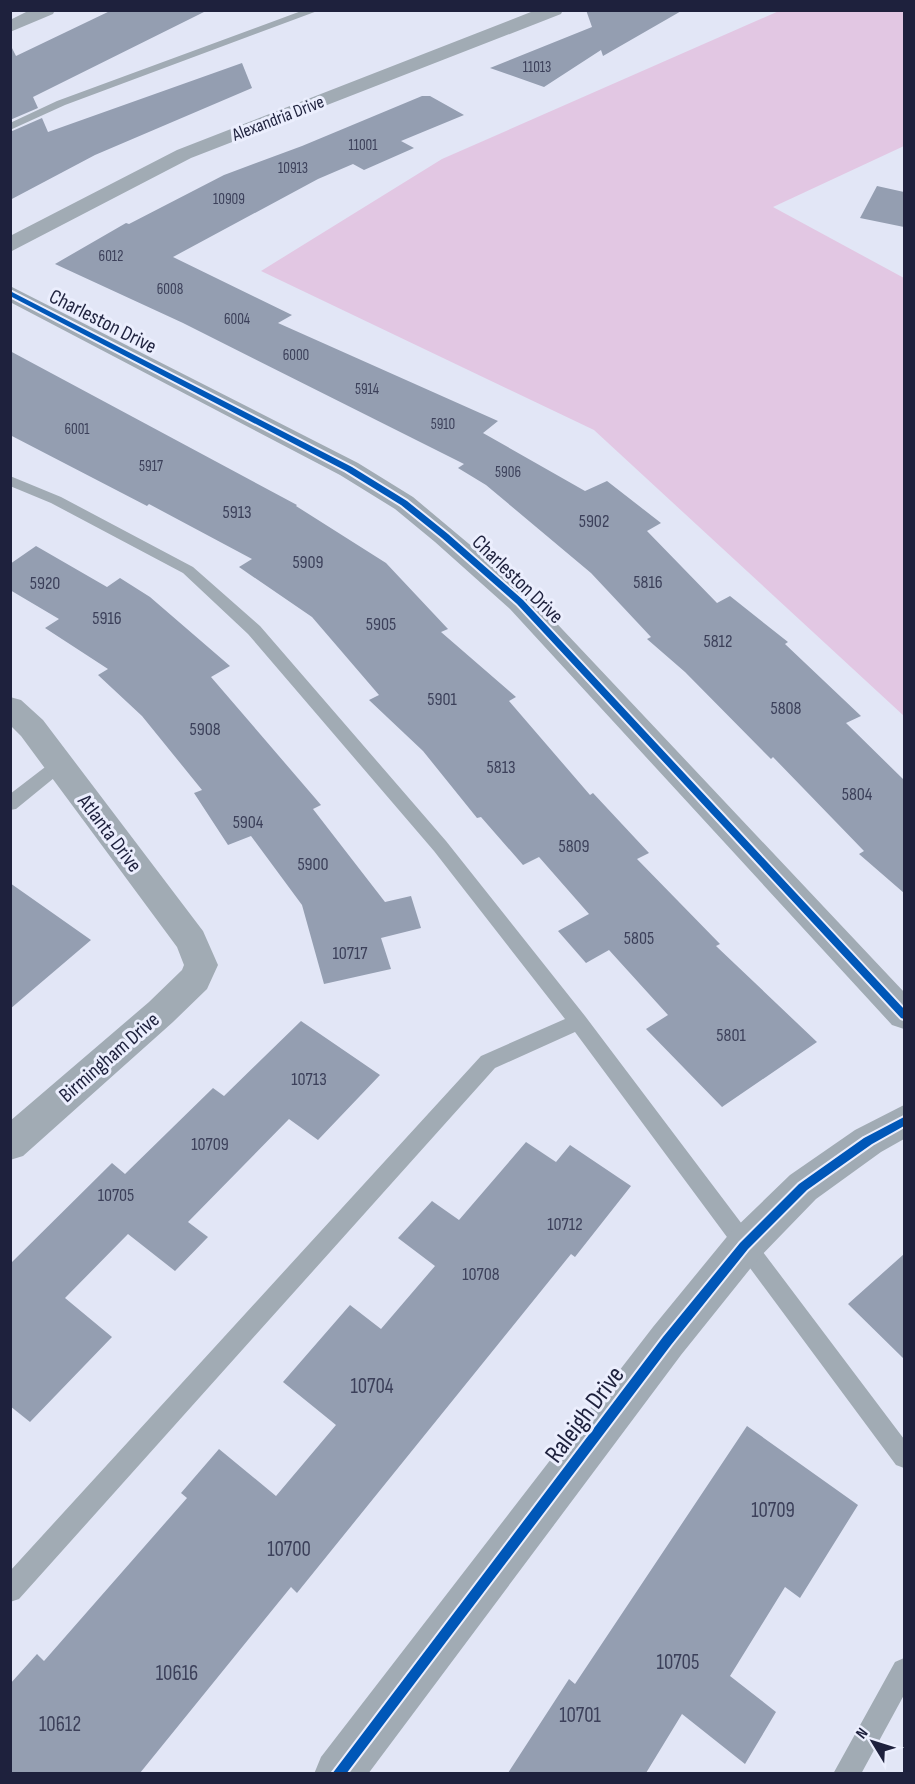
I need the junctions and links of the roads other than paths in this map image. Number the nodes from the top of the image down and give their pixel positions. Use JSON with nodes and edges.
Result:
{"nodes":[{"id":1,"x":46,"y":10,"type":"edge"},
{"id":2,"x":315,"y":10,"type":"edge"},
{"id":3,"x":554,"y":10,"type":"edge"},
{"id":4,"x":12,"y":25,"type":"edge"},
{"id":5,"x":10,"y":127,"type":"edge"},
{"id":6,"x":10,"y":245,"type":"edge"},
{"id":7,"x":10,"y":293,"type":"edge"},
{"id":8,"x":10,"y":480,"type":"edge"},
{"id":9,"x":10,"y":707,"type":"edge"},
{"id":10,"x":59,"y":765,"type":"junction"},
{"id":11,"x":10,"y":804,"type":"edge"},
{"id":12,"x":201,"y":965,"type":"joint"},
{"id":13,"x":904,"y":1015,"type":"edge"},
{"id":14,"x":578,"y":1022,"type":"junction"},
{"id":15,"x":904,"y":1121,"type":"edge"},
{"id":16,"x":10,"y":1144,"type":"edge"},
{"id":17,"x":744,"y":1246,"type":"junction"},
{"id":18,"x":904,"y":1457,"type":"edge"},
{"id":19,"x":10,"y":1590,"type":"edge"},
{"id":20,"x":904,"y":1671,"type":"edge"},
{"id":21,"x":338,"y":1773,"type":"edge"},
{"id":22,"x":846,"y":1773,"type":"edge"}],
"edges":[{"from":1,"to":4,"type":"street"},
{"from":2,"to":5,"type":"lane"},
{"from":3,"to":6,"type":"street","name":"Alexandria Drive"},
{"from":7,"to":13,"type":"street","name":"Charleston Drive"},
{"from":8,"to":14,"type":"lane"},
{"from":9,"to":10,"type":"street","name":"Atlanta Drive"},
{"from":10,"to":11,"type":"lane"},
{"from":10,"to":12,"type":"street","name":"Atlanta Drive"},
{"from":12,"to":16,"type":"street","name":"Birmingham Drive"},
{"from":14,"to":17,"type":"lane"},
{"from":14,"to":19,"type":"lane"},
{"from":15,"to":17,"type":"street","name":"Raleigh Drive"},
{"from":17,"to":18,"type":"lane"},
{"from":17,"to":21,"type":"street","name":"Raleigh Drive"},
{"from":20,"to":22,"type":"lane"}]}
